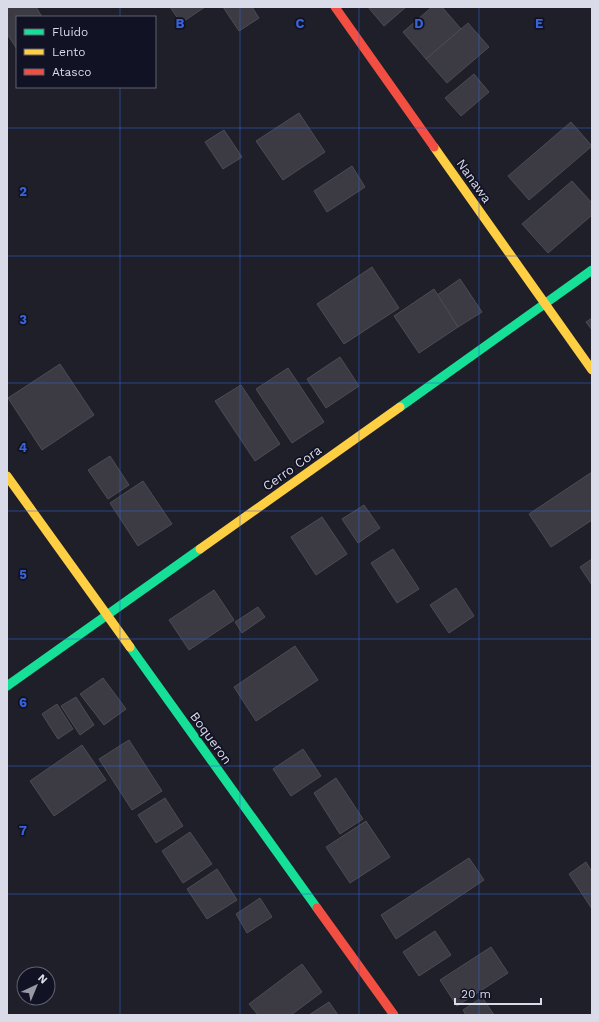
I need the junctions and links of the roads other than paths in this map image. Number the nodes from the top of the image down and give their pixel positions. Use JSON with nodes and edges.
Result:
{"nodes":[{"id":1,"x":335,"y":7,"type":"edge"},
{"id":2,"x":592,"y":270,"type":"edge"},
{"id":3,"x":545,"y":304,"type":"junction"},
{"id":4,"x":592,"y":370,"type":"edge"},
{"id":5,"x":7,"y":476,"type":"edge"},
{"id":6,"x":107,"y":615,"type":"junction"},
{"id":7,"x":7,"y":686,"type":"edge"},
{"id":8,"x":394,"y":1015,"type":"edge"}],
"edges":[{"from":1,"to":3,"type":"street","name":"Nanawa"},
{"from":2,"to":3,"type":"street","name":"Cerro Cora"},
{"from":3,"to":4,"type":"street","name":"Nanawa"},
{"from":3,"to":6,"type":"street","name":"Cerro Cora"},
{"from":5,"to":6,"type":"street","name":"Boqueron"},
{"from":6,"to":7,"type":"street","name":"Cerro Cora"},
{"from":6,"to":8,"type":"street","name":"Boqueron"}]}
